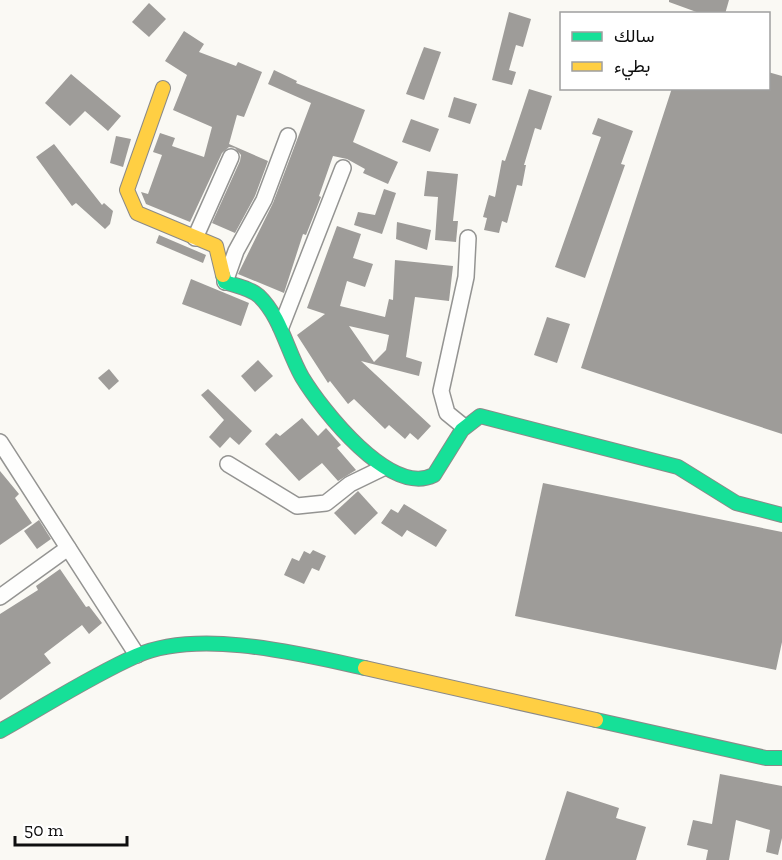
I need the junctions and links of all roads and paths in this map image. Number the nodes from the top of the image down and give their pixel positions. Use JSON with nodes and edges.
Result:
{"nodes":[{"id":1,"x":163,"y":88,"type":"dead end"},
{"id":2,"x":288,"y":136,"type":"dead end"},
{"id":3,"x":231,"y":157,"type":"dead end"},
{"id":4,"x":343,"y":168,"type":"dead end"},
{"id":5,"x":195,"y":238,"type":"junction"},
{"id":6,"x":468,"y":238,"type":"dead end"},
{"id":7,"x":225,"y":282,"type":"junction"},
{"id":8,"x":281,"y":327,"type":"junction"},
{"id":9,"x":463,"y":426,"type":"junction"},
{"id":10,"x":0,"y":443,"type":"edge"},
{"id":11,"x":228,"y":464,"type":"dead end"},
{"id":12,"x":383,"y":468,"type":"junction"},
{"id":13,"x":782,"y":515,"type":"edge"},
{"id":14,"x":68,"y":548,"type":"junction"},
{"id":15,"x":0,"y":597,"type":"edge"},
{"id":16,"x":137,"y":655,"type":"junction"},
{"id":17,"x":0,"y":731,"type":"edge"},
{"id":18,"x":782,"y":758,"type":"edge"}],
"edges":[{"from":1,"to":5,"type":"street"},
{"from":2,"to":7,"type":"street"},
{"from":3,"to":5,"type":"street"},
{"from":4,"to":8,"type":"street"},
{"from":5,"to":7,"type":"street"},
{"from":6,"to":9,"type":"street"},
{"from":7,"to":8,"type":"street"},
{"from":8,"to":12,"type":"street"},
{"from":9,"to":12,"type":"street"},
{"from":9,"to":13,"type":"street"},
{"from":10,"to":14,"type":"street"},
{"from":11,"to":12,"type":"street"},
{"from":14,"to":15,"type":"street"},
{"from":14,"to":16,"type":"street"},
{"from":16,"to":17,"type":"street"},
{"from":16,"to":18,"type":"street"}]}
